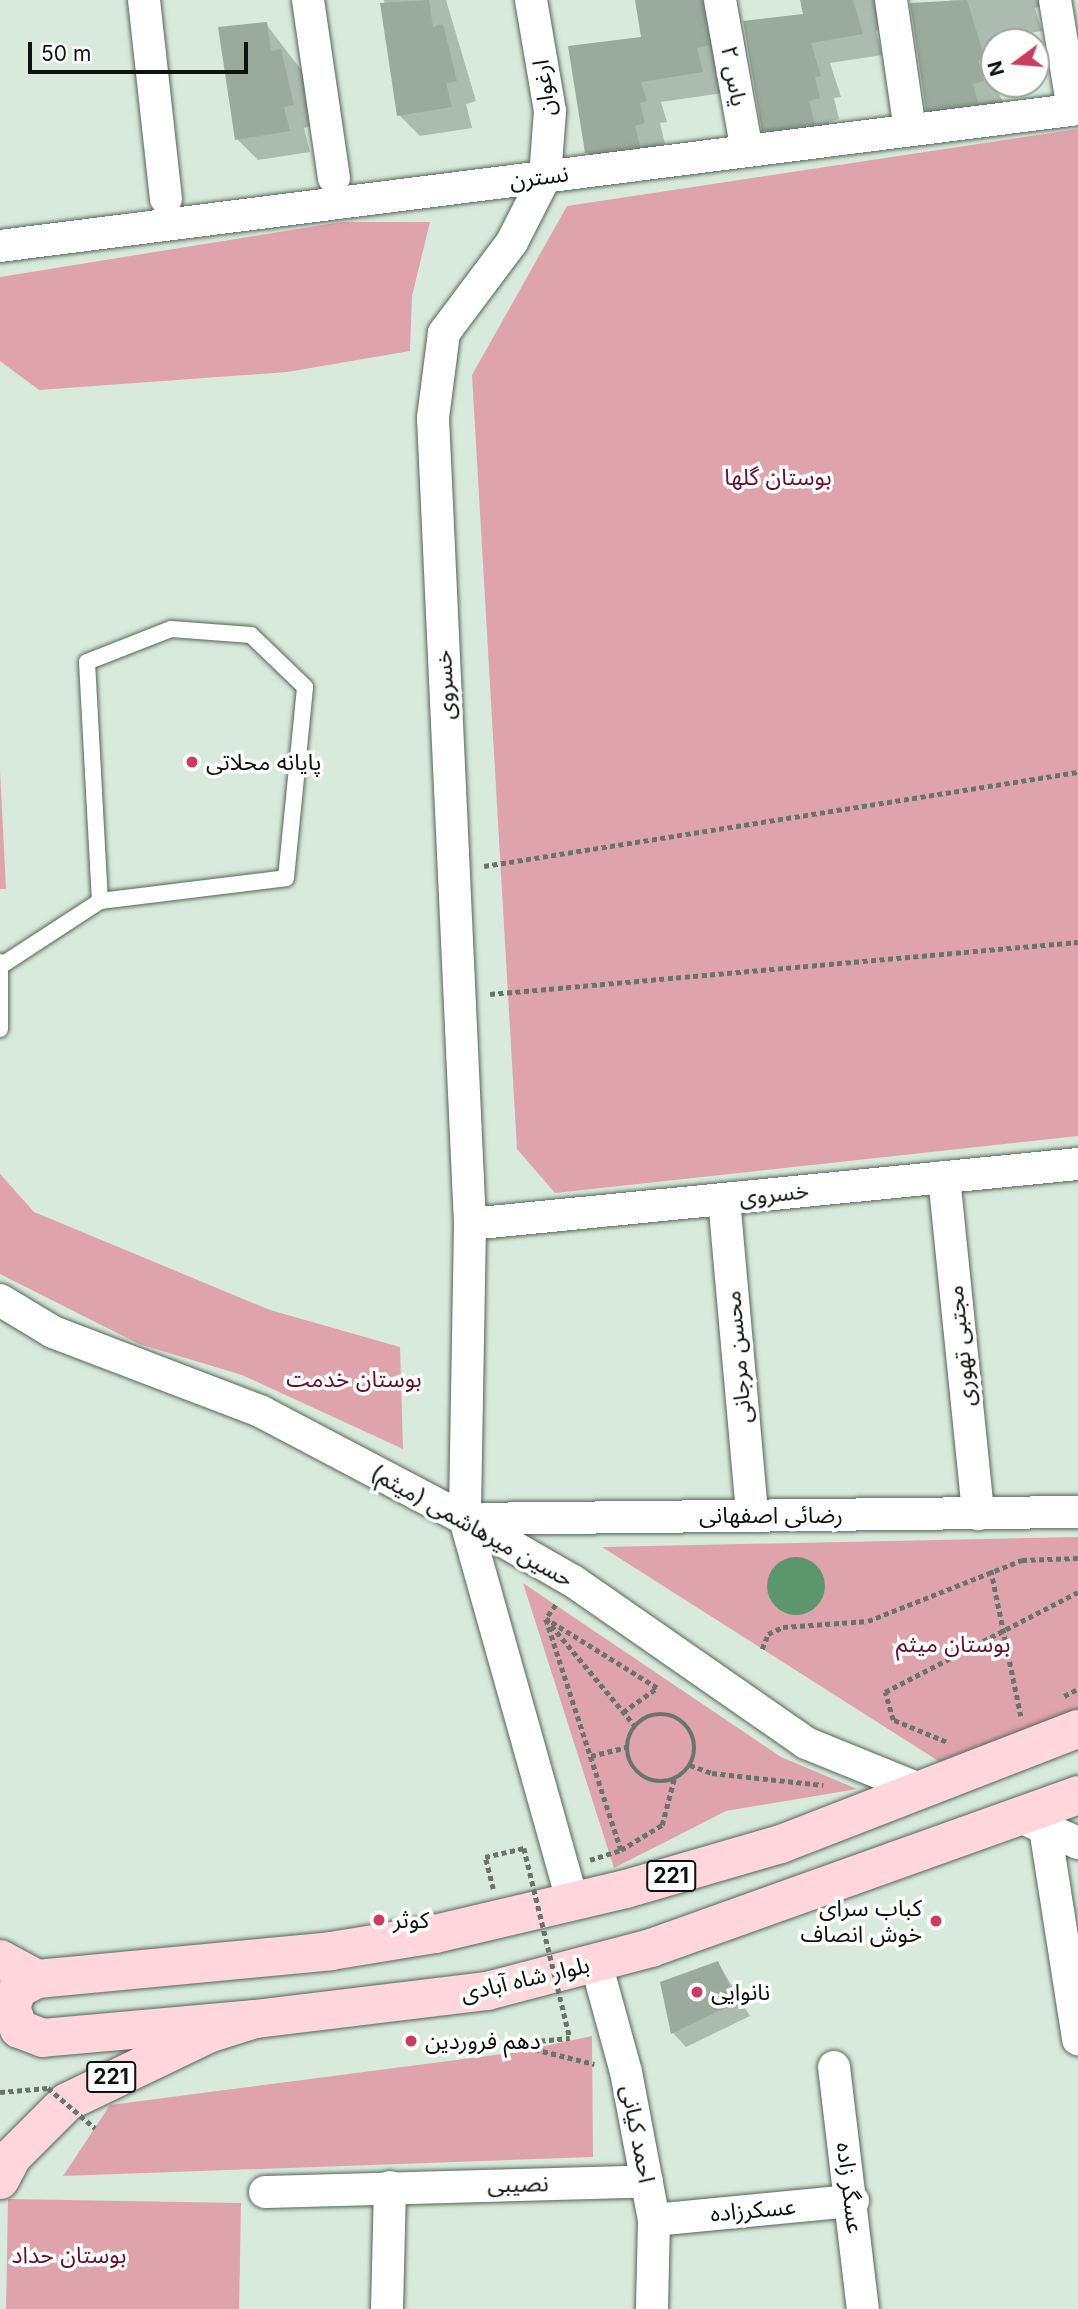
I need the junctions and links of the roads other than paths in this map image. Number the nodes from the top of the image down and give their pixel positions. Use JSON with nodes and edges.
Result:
{"nodes":[{"id":1,"x":144,"y":0,"type":"edge"},
{"id":2,"x":308,"y":0,"type":"edge"},
{"id":3,"x":531,"y":0,"type":"edge"},
{"id":4,"x":720,"y":0,"type":"edge"},
{"id":5,"x":891,"y":0,"type":"edge"},
{"id":6,"x":1055,"y":0,"type":"edge"},
{"id":7,"x":1075,"y":110,"type":"edge"},
{"id":8,"x":910,"y":131,"type":"junction"},
{"id":9,"x":747,"y":151,"type":"junction"},
{"id":10,"x":545,"y":177,"type":"junction"},
{"id":11,"x":334,"y":178,"type":"dead end"},
{"id":12,"x":166,"y":199,"type":"dead end"},
{"id":13,"x":0,"y":246,"type":"edge"},
{"id":14,"x":100,"y":901,"type":"junction"},
{"id":15,"x":1,"y":964,"type":"edge"},
{"id":16,"x":0,"y":1029,"type":"edge"},
{"id":17,"x":1078,"y":1164,"type":"edge"},
{"id":18,"x":944,"y":1177,"type":"junction"},
{"id":19,"x":724,"y":1199,"type":"junction"},
{"id":20,"x":470,"y":1224,"type":"junction"},
{"id":21,"x":0,"y":1300,"type":"edge"},
{"id":22,"x":1078,"y":1511,"type":"edge"},
{"id":23,"x":978,"y":1514,"type":"junction"},
{"id":24,"x":752,"y":1515,"type":"junction"},
{"id":25,"x":465,"y":1519,"type":"junction"},
{"id":26,"x":1067,"y":1714,"type":"edge"},
{"id":27,"x":922,"y":1790,"type":"junction"},
{"id":28,"x":1078,"y":1795,"type":"edge"},
{"id":29,"x":1032,"y":1822,"type":"junction"},
{"id":30,"x":1078,"y":1843,"type":"edge"},
{"id":31,"x":573,"y":1902,"type":"junction"},
{"id":32,"x":0,"y":1959,"type":"edge"},
{"id":33,"x":596,"y":1963,"type":"junction"},
{"id":34,"x":37,"y":1979,"type":"junction"},
{"id":35,"x":254,"y":2019,"type":"junction"},
{"id":36,"x":1078,"y":2039,"type":"edge"},
{"id":37,"x":834,"y":2067,"type":"dead end"},
{"id":38,"x":0,"y":2180,"type":"edge"},
{"id":39,"x":647,"y":2182,"type":"junction"},
{"id":40,"x":390,"y":2187,"type":"junction"},
{"id":41,"x":265,"y":2192,"type":"dead end"},
{"id":42,"x":853,"y":2201,"type":"junction"},
{"id":43,"x":654,"y":2220,"type":"junction"},
{"id":44,"x":387,"y":2309,"type":"edge"},
{"id":45,"x":652,"y":2309,"type":"edge"},
{"id":46,"x":863,"y":2309,"type":"edge"}],
"edges":[{"from":1,"to":12,"type":"street"},
{"from":2,"to":11,"type":"street"},
{"from":3,"to":10,"type":"street","name":"ارغوان"},
{"from":4,"to":9,"type":"street","name":"یاس ۲"},
{"from":5,"to":8,"type":"street"},
{"from":6,"to":7,"type":"street"},
{"from":7,"to":8,"type":"street","name":"نسترن"},
{"from":8,"to":9,"type":"street","name":"نسترن"},
{"from":9,"to":10,"type":"street","name":"نسترن"},
{"from":10,"to":13,"type":"street","name":"نسترن"},
{"from":10,"to":20,"type":"street","name":"خسروی"},
{"from":14,"to":14,"type":"lane"},
{"from":14,"to":15,"type":"lane"},
{"from":15,"to":16,"type":"lane"},
{"from":17,"to":18,"type":"street","name":"خسروی"},
{"from":18,"to":19,"type":"street","name":"خسروی"},
{"from":18,"to":23,"type":"street","name":"مجتبی تهوری"},
{"from":19,"to":20,"type":"street","name":"خسروی"},
{"from":19,"to":24,"type":"street","name":"محسن مرجانی"},
{"from":20,"to":25,"type":"street","name":"خسروی"},
{"from":21,"to":25,"type":"street","name":"حسین میرهاشمی (میثم)"},
{"from":22,"to":23,"type":"street","name":"رضائی اصفهانی"},
{"from":23,"to":24,"type":"street","name":"رضائی اصفهانی"},
{"from":24,"to":25,"type":"street","name":"رضائی اصفهانی"},
{"from":25,"to":27,"type":"street","name":"حسین میرهاشمی (میثم)"},
{"from":25,"to":31,"type":"street","name":"خسروی"},
{"from":26,"to":27,"type":"main road","number":"221"},
{"from":27,"to":31,"type":"main road","number":"221"},
{"from":28,"to":29,"type":"main road","name":"بلوار شاه آبادی","number":"221"},
{"from":29,"to":30,"type":"street"},
{"from":29,"to":33,"type":"main road","name":"بلوار شاه آبادی","number":"221"},
{"from":29,"to":36,"type":"street"},
{"from":31,"to":34,"type":"main road","number":"221"},
{"from":32,"to":34,"type":"main road"},
{"from":33,"to":35,"type":"main road","name":"بلوار شاه آبادی","number":"221"},
{"from":33,"to":39,"type":"street","name":"احمد کیانی"},
{"from":34,"to":35,"type":"main road","number":"221"},
{"from":35,"to":38,"type":"main road","name":"بلوار شاه آبادی","number":"221"},
{"from":37,"to":42,"type":"street","name":"عسگر زاده"},
{"from":39,"to":40,"type":"street","name":"نصیبی"},
{"from":39,"to":43,"type":"street","name":"احمد کیانی"},
{"from":40,"to":41,"type":"street","name":"نصیبی"},
{"from":40,"to":44,"type":"street"},
{"from":42,"to":43,"type":"street","name":"عسکرزاده"},
{"from":42,"to":46,"type":"street","name":"عسگر زاده"},
{"from":43,"to":45,"type":"street","name":"احمد کیانی"}]}
